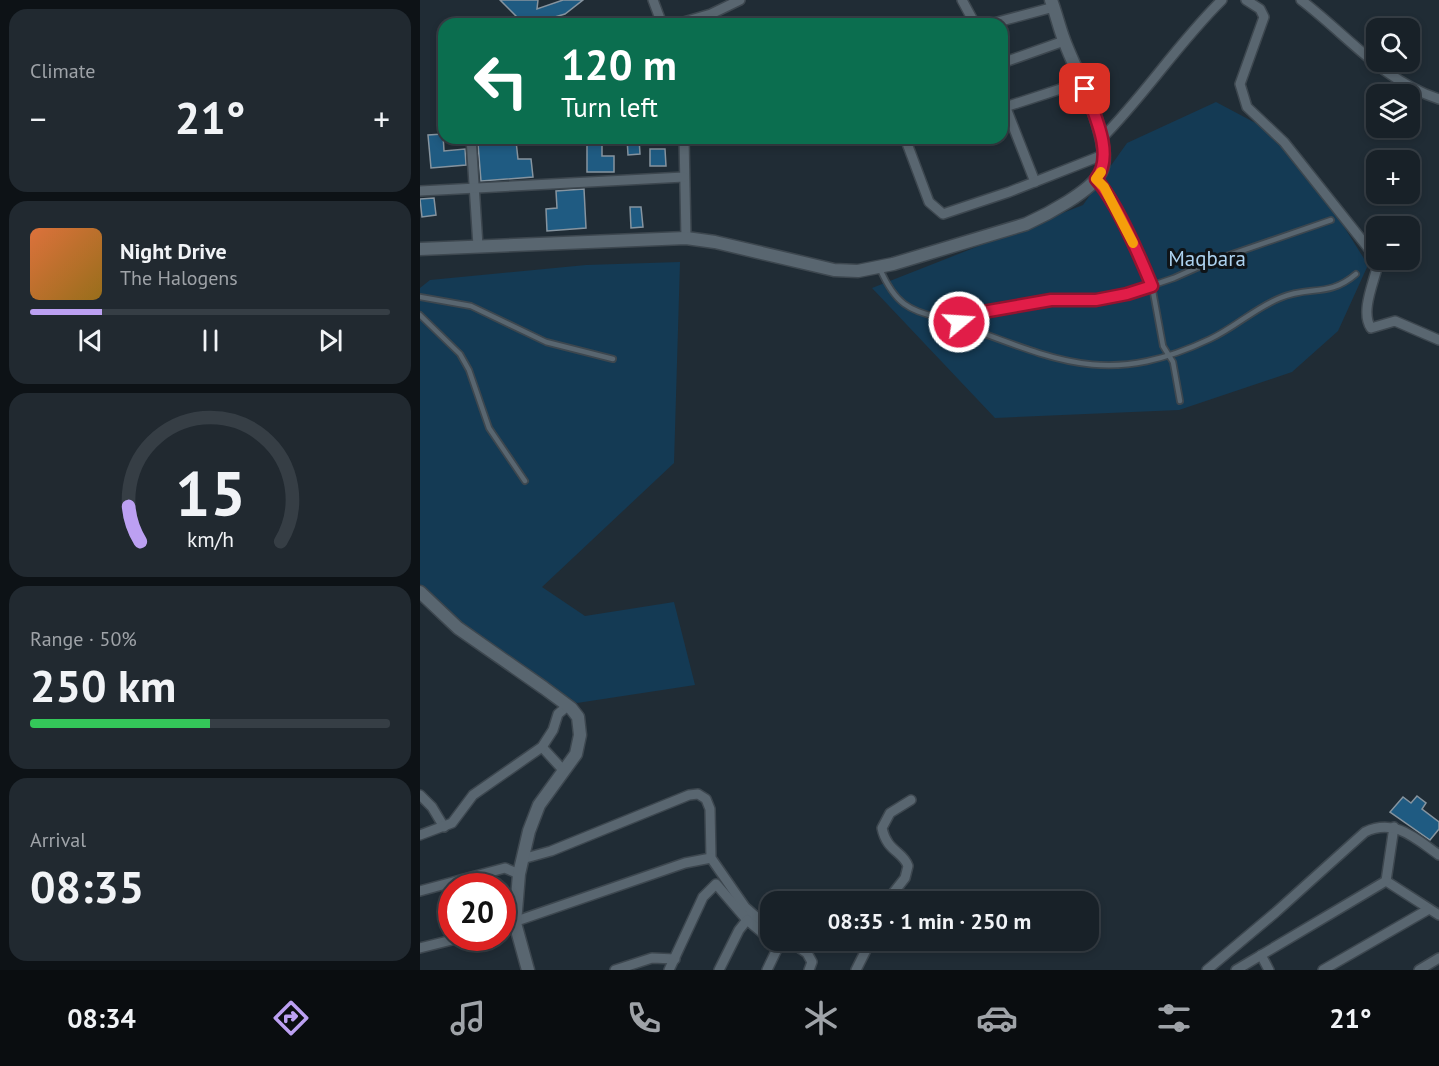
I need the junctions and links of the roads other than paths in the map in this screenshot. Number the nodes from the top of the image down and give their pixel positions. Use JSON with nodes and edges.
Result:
{"nodes":[{"id":1,"x":653,"y":0,"type":"edge"},
{"id":2,"x":740,"y":0,"type":"edge"},
{"id":3,"x":962,"y":0,"type":"edge"},
{"id":4,"x":1222,"y":0,"type":"edge"},
{"id":5,"x":1246,"y":0,"type":"edge"},
{"id":6,"x":1301,"y":0,"type":"edge"},
{"id":7,"x":1052,"y":3,"type":"edge"},
{"id":8,"x":660,"y":18,"type":"edge"},
{"id":9,"x":697,"y":18,"type":"edge"},
{"id":10,"x":972,"y":18,"type":"edge"},
{"id":11,"x":1008,"y":18,"type":"edge"},
{"id":12,"x":1064,"y":40,"type":"junction"},
{"id":13,"x":1008,"y":61,"type":"edge"},
{"id":14,"x":1082,"y":82,"type":"junction"},
{"id":15,"x":1439,"y":99,"type":"edge"},
{"id":16,"x":1008,"y":103,"type":"edge"},
{"id":17,"x":1008,"y":116,"type":"edge"},
{"id":18,"x":1101,"y":139,"type":"junction"},
{"id":19,"x":472,"y":144,"type":"edge"},
{"id":20,"x":684,"y":144,"type":"edge"},
{"id":21,"x":907,"y":144,"type":"edge"},
{"id":22,"x":1103,"y":161,"type":"junction"},
{"id":23,"x":684,"y":177,"type":"junction"},
{"id":24,"x":1096,"y":179,"type":"junction"},
{"id":25,"x":1035,"y":182,"type":"junction"},
{"id":26,"x":476,"y":189,"type":"junction"},
{"id":27,"x":420,"y":191,"type":"edge"},
{"id":28,"x":1331,"y":220,"type":"dead end"},
{"id":29,"x":687,"y":238,"type":"junction"},
{"id":30,"x":1366,"y":245,"type":"edge"},
{"id":31,"x":478,"y":246,"type":"junction"},
{"id":32,"x":420,"y":249,"type":"edge"},
{"id":33,"x":879,"y":267,"type":"junction"},
{"id":34,"x":1377,"y":270,"type":"edge"},
{"id":35,"x":1356,"y":274,"type":"dead end"},
{"id":36,"x":1152,"y":286,"type":"junction"},
{"id":37,"x":420,"y":297,"type":"edge"},
{"id":38,"x":420,"y":315,"type":"edge"},
{"id":39,"x":959,"y":324,"type":"junction"},
{"id":40,"x":1439,"y":340,"type":"edge"},
{"id":41,"x":1170,"y":356,"type":"junction"},
{"id":42,"x":613,"y":358,"type":"dead end"},
{"id":43,"x":1180,"y":400,"type":"dead end"},
{"id":44,"x":525,"y":481,"type":"dead end"},
{"id":45,"x":422,"y":598,"type":"edge"},
{"id":46,"x":571,"y":708,"type":"junction"},
{"id":47,"x":542,"y":747,"type":"junction"},
{"id":48,"x":564,"y":771,"type":"junction"},
{"id":49,"x":420,"y":795,"type":"edge"},
{"id":50,"x":911,"y":800,"type":"dead end"},
{"id":51,"x":1394,"y":826,"type":"junction"},
{"id":52,"x":444,"y":827,"type":"junction"},
{"id":53,"x":420,"y":835,"type":"edge"},
{"id":54,"x":1439,"y":855,"type":"edge"},
{"id":55,"x":711,"y":858,"type":"junction"},
{"id":56,"x":522,"y":859,"type":"junction"},
{"id":57,"x":519,"y":874,"type":"junction"},
{"id":58,"x":1386,"y":881,"type":"junction"},
{"id":59,"x":420,"y":891,"type":"edge"},
{"id":60,"x":895,"y":891,"type":"edge"},
{"id":61,"x":1429,"y":909,"type":"junction"},
{"id":62,"x":516,"y":911,"type":"edge"},
{"id":63,"x":1439,"y":915,"type":"edge"},
{"id":64,"x":747,"y":920,"type":"junction"},
{"id":65,"x":760,"y":921,"type":"edge"},
{"id":66,"x":516,"y":923,"type":"edge"},
{"id":67,"x":516,"y":927,"type":"edge"},
{"id":68,"x":760,"y":928,"type":"edge"},
{"id":69,"x":438,"y":944,"type":"edge"},
{"id":70,"x":420,"y":948,"type":"edge"},
{"id":71,"x":776,"y":951,"type":"edge"},
{"id":72,"x":800,"y":951,"type":"edge"},
{"id":73,"x":866,"y":951,"type":"edge"},
{"id":74,"x":1261,"y":955,"type":"junction"},
{"id":75,"x":1439,"y":958,"type":"edge"},
{"id":76,"x":675,"y":959,"type":"junction"},
{"id":77,"x":528,"y":970,"type":"edge"},
{"id":78,"x":615,"y":970,"type":"edge"},
{"id":79,"x":669,"y":970,"type":"edge"},
{"id":80,"x":719,"y":970,"type":"edge"},
{"id":81,"x":767,"y":970,"type":"edge"},
{"id":82,"x":809,"y":970,"type":"edge"},
{"id":83,"x":856,"y":970,"type":"edge"},
{"id":84,"x":1207,"y":970,"type":"edge"},
{"id":85,"x":1236,"y":970,"type":"edge"},
{"id":86,"x":1269,"y":970,"type":"edge"},
{"id":87,"x":1323,"y":970,"type":"edge"},
{"id":88,"x":1419,"y":970,"type":"edge"}],
"edges":[{"from":1,"to":8,"type":"street"},
{"from":2,"to":9,"type":"street"},
{"from":3,"to":10,"type":"street"},
{"from":4,"to":18,"type":"street"},
{"from":5,"to":30,"type":"street"},
{"from":6,"to":15,"type":"street"},
{"from":7,"to":11,"type":"street"},
{"from":7,"to":12,"type":"street"},
{"from":12,"to":13,"type":"street"},
{"from":12,"to":14,"type":"street"},
{"from":14,"to":16,"type":"street"},
{"from":14,"to":18,"type":"street"},
{"from":17,"to":25,"type":"street"},
{"from":18,"to":22,"type":"street"},
{"from":19,"to":26,"type":"street"},
{"from":20,"to":23,"type":"street"},
{"from":21,"to":25,"type":"street"},
{"from":22,"to":24,"type":"street"},
{"from":22,"to":25,"type":"street"},
{"from":23,"to":26,"type":"street"},
{"from":23,"to":29,"type":"street"},
{"from":24,"to":33,"type":"street"},
{"from":24,"to":36,"type":"lane"},
{"from":26,"to":27,"type":"street"},
{"from":26,"to":31,"type":"street"},
{"from":28,"to":36,"type":"lane"},
{"from":29,"to":31,"type":"street"},
{"from":29,"to":33,"type":"street"},
{"from":31,"to":32,"type":"street"},
{"from":33,"to":39,"type":"lane"},
{"from":34,"to":40,"type":"street"},
{"from":35,"to":41,"type":"lane"},
{"from":36,"to":39,"type":"lane"},
{"from":36,"to":41,"type":"lane"},
{"from":37,"to":42,"type":"lane"},
{"from":38,"to":44,"type":"lane"},
{"from":39,"to":41,"type":"lane"},
{"from":41,"to":43,"type":"lane"},
{"from":45,"to":46,"type":"street"},
{"from":46,"to":47,"type":"street"},
{"from":46,"to":48,"type":"street"},
{"from":47,"to":48,"type":"street"},
{"from":47,"to":52,"type":"street"},
{"from":48,"to":56,"type":"street"},
{"from":49,"to":52,"type":"street"},
{"from":50,"to":60,"type":"street"},
{"from":51,"to":54,"type":"street"},
{"from":51,"to":58,"type":"street"},
{"from":51,"to":84,"type":"street"},
{"from":52,"to":53,"type":"street"},
{"from":55,"to":56,"type":"street"},
{"from":55,"to":65,"type":"street"},
{"from":55,"to":66,"type":"street"},
{"from":56,"to":57,"type":"street"},
{"from":57,"to":59,"type":"street"},
{"from":57,"to":62,"type":"street"},
{"from":58,"to":61,"type":"street"},
{"from":58,"to":74,"type":"street"},
{"from":61,"to":63,"type":"street"},
{"from":61,"to":87,"type":"street"},
{"from":64,"to":68,"type":"street"},
{"from":64,"to":76,"type":"street"},
{"from":64,"to":80,"type":"street"},
{"from":67,"to":77,"type":"street"},
{"from":69,"to":70,"type":"street"},
{"from":71,"to":81,"type":"street"},
{"from":72,"to":82,"type":"street"},
{"from":73,"to":83,"type":"street"},
{"from":74,"to":85,"type":"street"},
{"from":74,"to":86,"type":"street"},
{"from":75,"to":88,"type":"street"},
{"from":76,"to":78,"type":"street"},
{"from":76,"to":79,"type":"street"}]}
